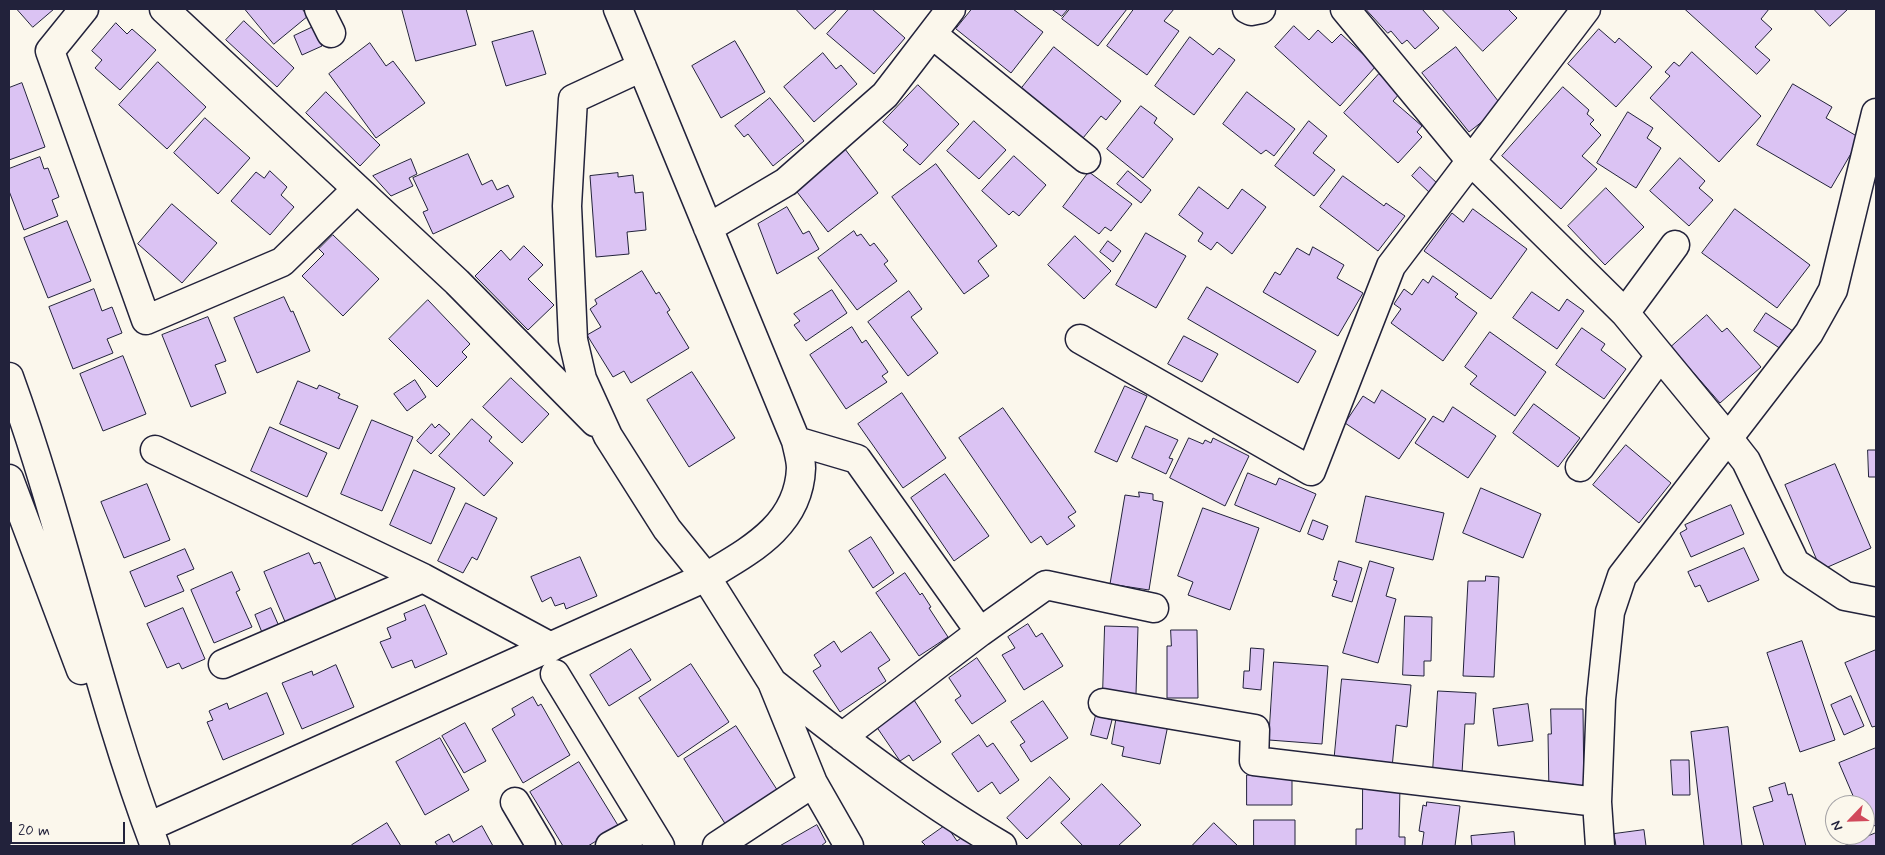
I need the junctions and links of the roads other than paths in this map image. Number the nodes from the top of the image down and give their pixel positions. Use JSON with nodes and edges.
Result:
{"nodes":[{"id":1,"x":84,"y":9,"type":"edge"},
{"id":2,"x":164,"y":9,"type":"edge"},
{"id":3,"x":319,"y":9,"type":"edge"},
{"id":4,"x":951,"y":9,"type":"edge"},
{"id":5,"x":1247,"y":9,"type":"edge"},
{"id":6,"x":1261,"y":9,"type":"edge"},
{"id":7,"x":1345,"y":9,"type":"edge"},
{"id":8,"x":1586,"y":9,"type":"edge"},
{"id":9,"x":621,"y":10,"type":"edge"},
{"id":10,"x":330,"y":33,"type":"dead end"},
{"id":11,"x":932,"y":34,"type":"junction"},
{"id":12,"x":642,"y":67,"type":"junction"},
{"id":13,"x":1876,"y":113,"type":"edge"},
{"id":14,"x":1086,"y":159,"type":"dead end"},
{"id":15,"x":1472,"y":162,"type":"junction"},
{"id":16,"x":357,"y":189,"type":"junction"},
{"id":17,"x":708,"y":228,"type":"junction"},
{"id":18,"x":1675,"y":245,"type":"dead end"},
{"id":19,"x":1625,"y":313,"type":"junction"},
{"id":20,"x":1080,"y":339,"type":"dead end"},
{"id":21,"x":1660,"y":356,"type":"junction"},
{"id":22,"x":9,"y":377,"type":"edge"},
{"id":23,"x":608,"y":436,"type":"junction"},
{"id":24,"x":1728,"y":438,"type":"junction"},
{"id":25,"x":796,"y":441,"type":"junction"},
{"id":26,"x":156,"y":450,"type":"dead end"},
{"id":27,"x":1580,"y":467,"type":"dead end"},
{"id":28,"x":9,"y":478,"type":"edge"},
{"id":29,"x":706,"y":577,"type":"junction"},
{"id":30,"x":423,"y":578,"type":"junction"},
{"id":31,"x":1876,"y":602,"type":"edge"},
{"id":32,"x":1154,"y":608,"type":"dead end"},
{"id":33,"x":980,"y":632,"type":"junction"},
{"id":34,"x":551,"y":647,"type":"junction"},
{"id":35,"x":223,"y":664,"type":"dead end"},
{"id":36,"x":555,"y":674,"type":"dead end"},
{"id":37,"x":772,"y":682,"type":"junction"},
{"id":38,"x":1103,"y":703,"type":"dead end"},
{"id":39,"x":842,"y":737,"type":"junction"},
{"id":40,"x":813,"y":783,"type":"junction"},
{"id":41,"x":514,"y":802,"type":"dead end"},
{"id":42,"x":1597,"y":802,"type":"junction"},
{"id":43,"x":653,"y":836,"type":"edge"},
{"id":44,"x":152,"y":837,"type":"edge"},
{"id":45,"x":540,"y":846,"type":"edge"},
{"id":46,"x":610,"y":846,"type":"edge"},
{"id":47,"x":717,"y":846,"type":"edge"},
{"id":48,"x":850,"y":846,"type":"edge"},
{"id":49,"x":1002,"y":846,"type":"edge"},
{"id":50,"x":1600,"y":846,"type":"edge"}],
"edges":[{"from":1,"to":16,"type":"street"},
{"from":2,"to":16,"type":"street"},
{"from":3,"to":10,"type":"street"},
{"from":4,"to":11,"type":"street"},
{"from":5,"to":6,"type":"street"},
{"from":7,"to":15,"type":"street"},
{"from":8,"to":15,"type":"street"},
{"from":9,"to":12,"type":"street"},
{"from":11,"to":14,"type":"street"},
{"from":11,"to":17,"type":"street"},
{"from":12,"to":17,"type":"street"},
{"from":12,"to":23,"type":"street"},
{"from":13,"to":24,"type":"street"},
{"from":15,"to":19,"type":"street"},
{"from":15,"to":20,"type":"street"},
{"from":16,"to":23,"type":"street"},
{"from":17,"to":25,"type":"street"},
{"from":18,"to":19,"type":"street"},
{"from":19,"to":21,"type":"street"},
{"from":21,"to":24,"type":"street"},
{"from":21,"to":27,"type":"street"},
{"from":22,"to":44,"type":"street"},
{"from":23,"to":29,"type":"street"},
{"from":24,"to":31,"type":"street"},
{"from":24,"to":42,"type":"street"},
{"from":25,"to":29,"type":"street"},
{"from":25,"to":33,"type":"street"},
{"from":26,"to":30,"type":"street"},
{"from":28,"to":44,"type":"street"},
{"from":29,"to":34,"type":"street"},
{"from":29,"to":37,"type":"street"},
{"from":30,"to":34,"type":"street"},
{"from":30,"to":35,"type":"street"},
{"from":32,"to":33,"type":"street"},
{"from":33,"to":39,"type":"street"},
{"from":34,"to":44,"type":"street"},
{"from":36,"to":43,"type":"street"},
{"from":37,"to":39,"type":"street"},
{"from":37,"to":40,"type":"street"},
{"from":38,"to":42,"type":"street"},
{"from":39,"to":49,"type":"street"},
{"from":40,"to":47,"type":"street"},
{"from":40,"to":48,"type":"street"},
{"from":41,"to":45,"type":"street"},
{"from":42,"to":50,"type":"street"},
{"from":43,"to":46,"type":"street"}]}
